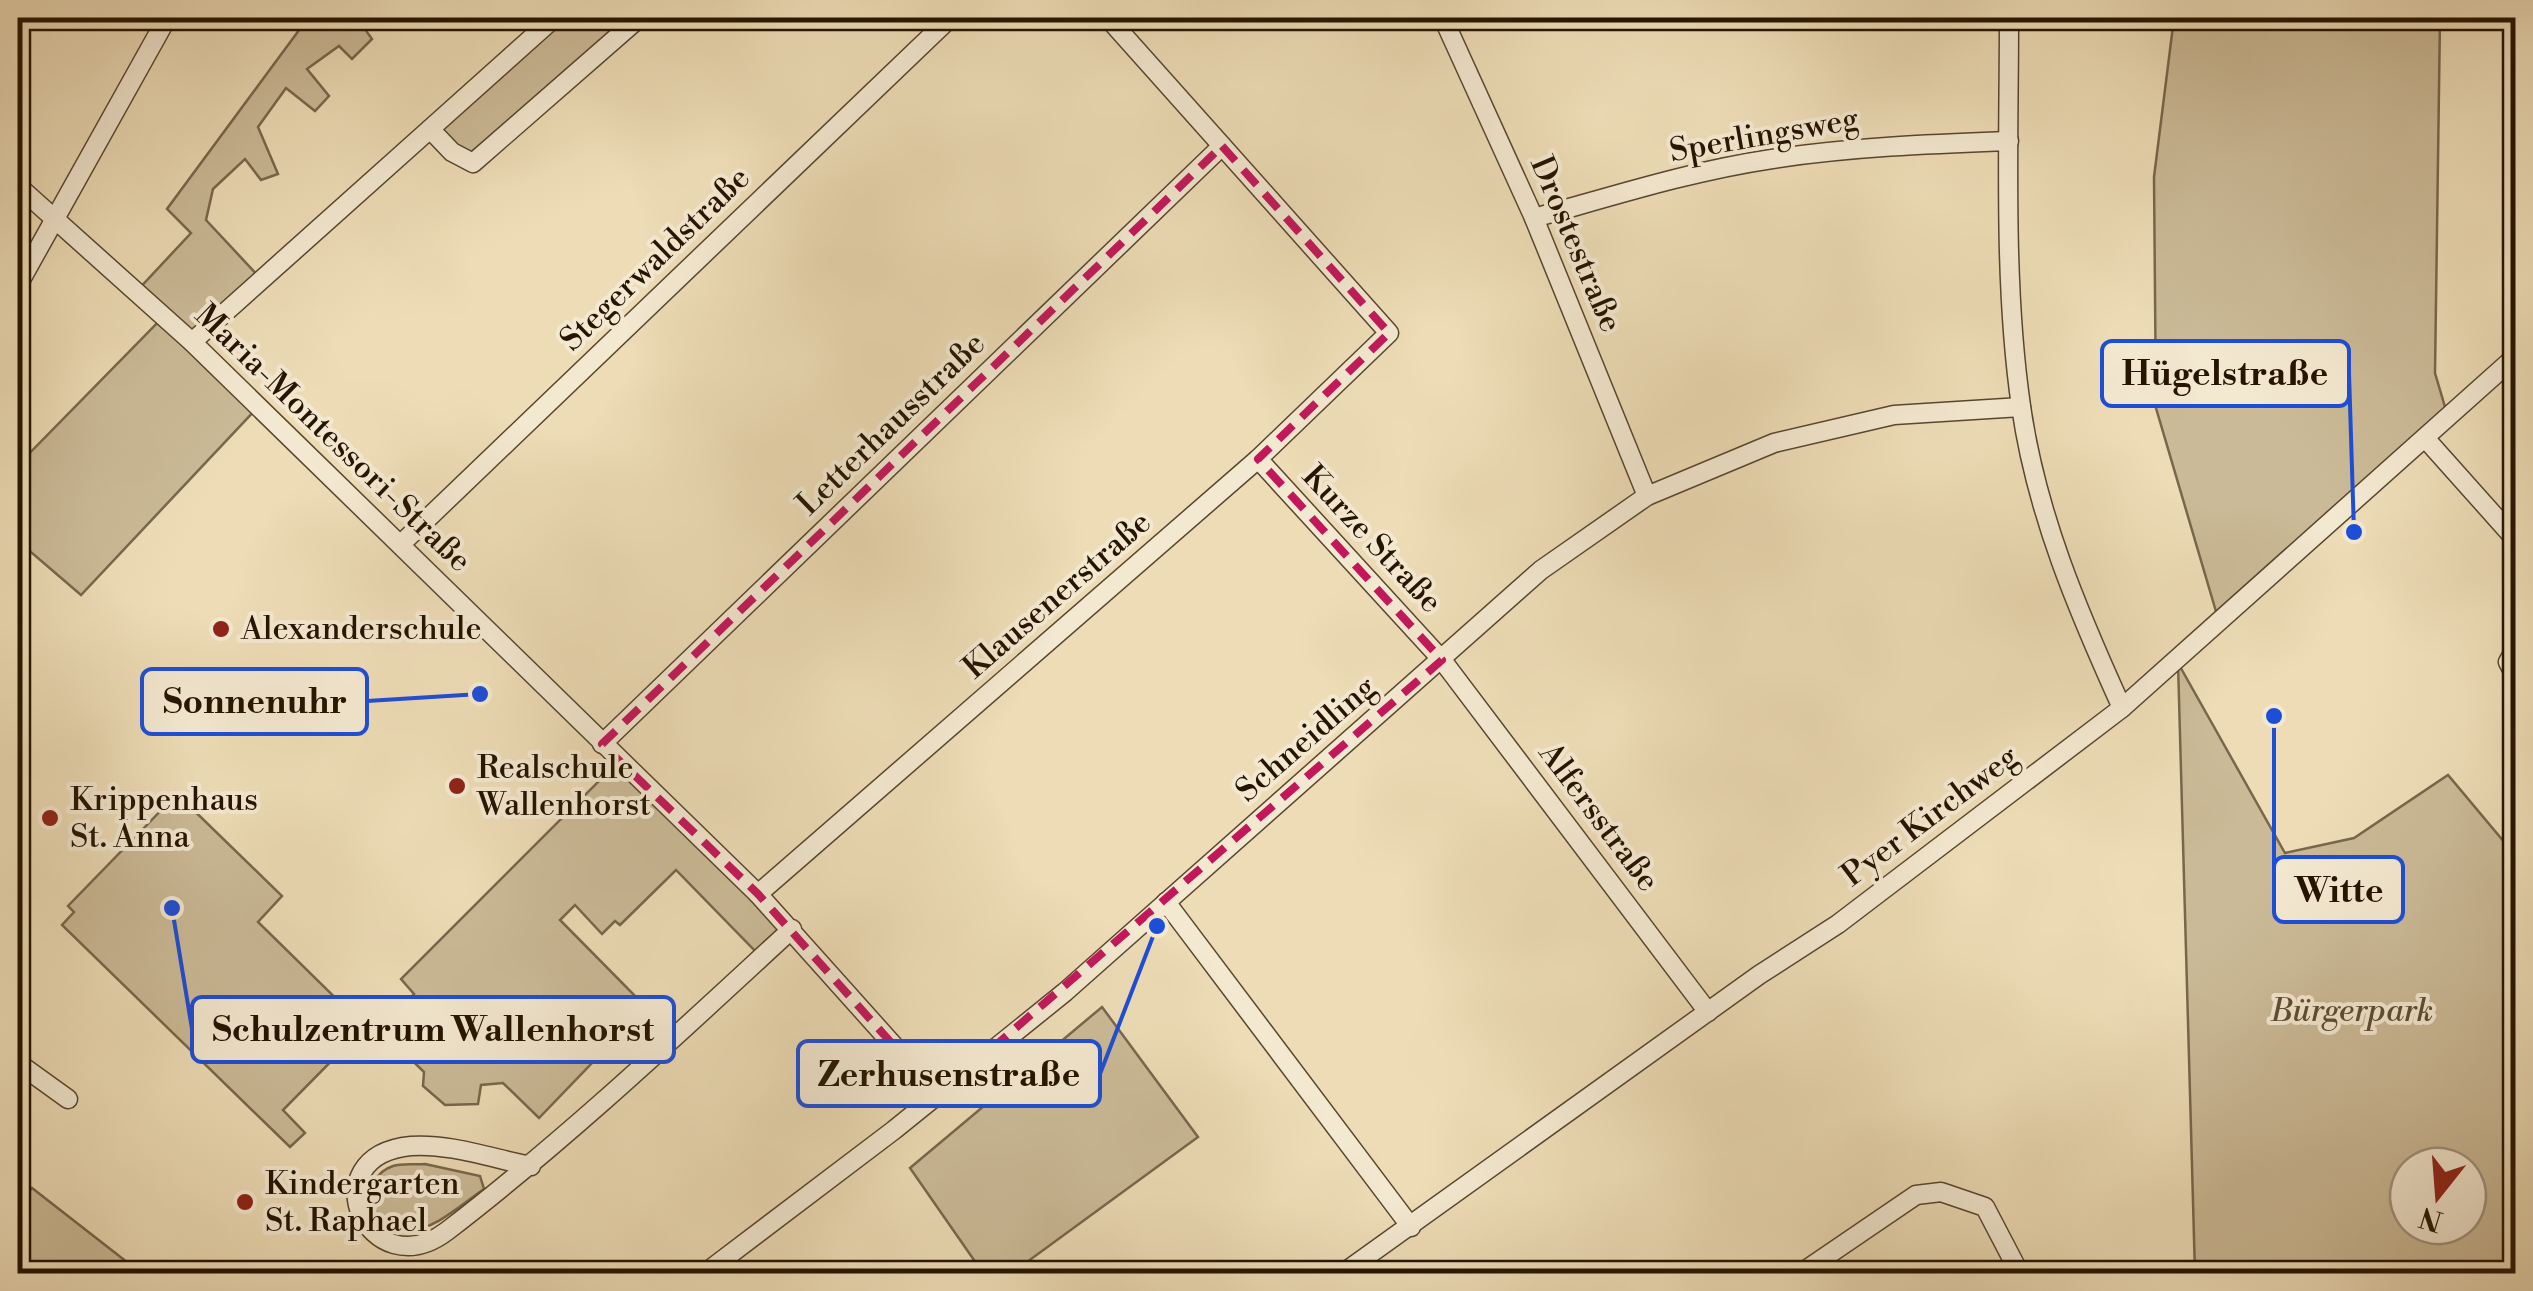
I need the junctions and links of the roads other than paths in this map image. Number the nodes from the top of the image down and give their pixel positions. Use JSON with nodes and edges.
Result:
{"nodes":[{"id":1,"x":167,"y":18,"type":"edge"},
{"id":2,"x":554,"y":18,"type":"edge"},
{"id":3,"x":639,"y":18,"type":"edge"},
{"id":4,"x":950,"y":18,"type":"edge"},
{"id":5,"x":1108,"y":18,"type":"edge"},
{"id":6,"x":1443,"y":18,"type":"edge"},
{"id":7,"x":2009,"y":18,"type":"edge"},
{"id":8,"x":430,"y":129,"type":"junction"},
{"id":9,"x":2008,"y":141,"type":"junction"},
{"id":10,"x":1222,"y":146,"type":"junction"},
{"id":11,"x":18,"y":186,"type":"edge"},
{"id":12,"x":1534,"y":218,"type":"junction"},
{"id":13,"x":54,"y":220,"type":"junction"},
{"id":14,"x":18,"y":285,"type":"edge"},
{"id":15,"x":192,"y":342,"type":"junction"},
{"id":16,"x":2516,"y":356,"type":"edge"},
{"id":17,"x":2020,"y":406,"type":"junction"},
{"id":18,"x":2425,"y":438,"type":"junction"},
{"id":19,"x":1258,"y":459,"type":"junction"},
{"id":20,"x":1647,"y":496,"type":"junction"},
{"id":21,"x":2516,"y":540,"type":"edge"},
{"id":22,"x":401,"y":544,"type":"junction"},
{"id":23,"x":2516,"y":648,"type":"edge"},
{"id":24,"x":1442,"y":660,"type":"junction"},
{"id":25,"x":2516,"y":677,"type":"edge"},
{"id":26,"x":2122,"y":708,"type":"junction"},
{"id":27,"x":602,"y":744,"type":"junction"},
{"id":28,"x":758,"y":894,"type":"junction"},
{"id":29,"x":1166,"y":902,"type":"junction"},
{"id":30,"x":792,"y":929,"type":"junction"},
{"id":31,"x":1708,"y":1012,"type":"junction"},
{"id":32,"x":18,"y":1063,"type":"edge"},
{"id":33,"x":938,"y":1095,"type":"junction"},
{"id":34,"x":68,"y":1099,"type":"dead end"},
{"id":35,"x":532,"y":1166,"type":"junction"},
{"id":36,"x":1411,"y":1226,"type":"junction"},
{"id":37,"x":704,"y":1274,"type":"edge"},
{"id":38,"x":1342,"y":1274,"type":"edge"},
{"id":39,"x":1800,"y":1274,"type":"edge"},
{"id":40,"x":2020,"y":1274,"type":"edge"}],
"edges":[{"from":1,"to":13,"type":"street"},
{"from":2,"to":8,"type":"street"},
{"from":3,"to":8,"type":"street"},
{"from":4,"to":22,"type":"street","name":"Stegerwaldstraße"},
{"from":5,"to":10,"type":"street"},
{"from":6,"to":12,"type":"street","name":"Drostestraße"},
{"from":7,"to":9,"type":"street"},
{"from":8,"to":15,"type":"street"},
{"from":9,"to":12,"type":"street","name":"Sperlingsweg"},
{"from":9,"to":17,"type":"street"},
{"from":10,"to":19,"type":"street","name":"Klausenerstraße"},
{"from":10,"to":27,"type":"street","name":"Letterhausstraße"},
{"from":11,"to":13,"type":"street","name":"Maria-Montessori-Straße"},
{"from":12,"to":20,"type":"street","name":"Drostestraße"},
{"from":13,"to":14,"type":"street"},
{"from":13,"to":15,"type":"street","name":"Maria-Montessori-Straße"},
{"from":15,"to":22,"type":"street","name":"Maria-Montessori-Straße"},
{"from":16,"to":18,"type":"street","name":"Pyer Kirchweg"},
{"from":17,"to":20,"type":"street","name":"Schneidling"},
{"from":17,"to":26,"type":"street"},
{"from":18,"to":21,"type":"street"},
{"from":18,"to":26,"type":"street","name":"Pyer Kirchweg"},
{"from":19,"to":24,"type":"street","name":"Kurze Straße"},
{"from":19,"to":28,"type":"street","name":"Klausenerstraße"},
{"from":20,"to":24,"type":"street","name":"Schneidling"},
{"from":22,"to":27,"type":"street","name":"Maria-Montessori-Straße"},
{"from":23,"to":25,"type":"street"},
{"from":24,"to":29,"type":"street","name":"Schneidling"},
{"from":24,"to":31,"type":"street","name":"Alfersstraße"},
{"from":26,"to":31,"type":"street","name":"Pyer Kirchweg"},
{"from":27,"to":28,"type":"street","name":"Maria-Montessori-Straße"},
{"from":28,"to":30,"type":"street","name":"Maria-Montessori-Straße"},
{"from":29,"to":33,"type":"street","name":"Schneidling"},
{"from":29,"to":36,"type":"street"},
{"from":30,"to":33,"type":"street","name":"Maria-Montessori-Straße"},
{"from":30,"to":35,"type":"street"},
{"from":31,"to":36,"type":"street","name":"Pyer Kirchweg"},
{"from":32,"to":34,"type":"street"},
{"from":33,"to":37,"type":"street","name":"Schneidling"},
{"from":35,"to":35,"type":"street"},
{"from":36,"to":38,"type":"street","name":"Pyer Kirchweg"},
{"from":39,"to":40,"type":"street"}]}
